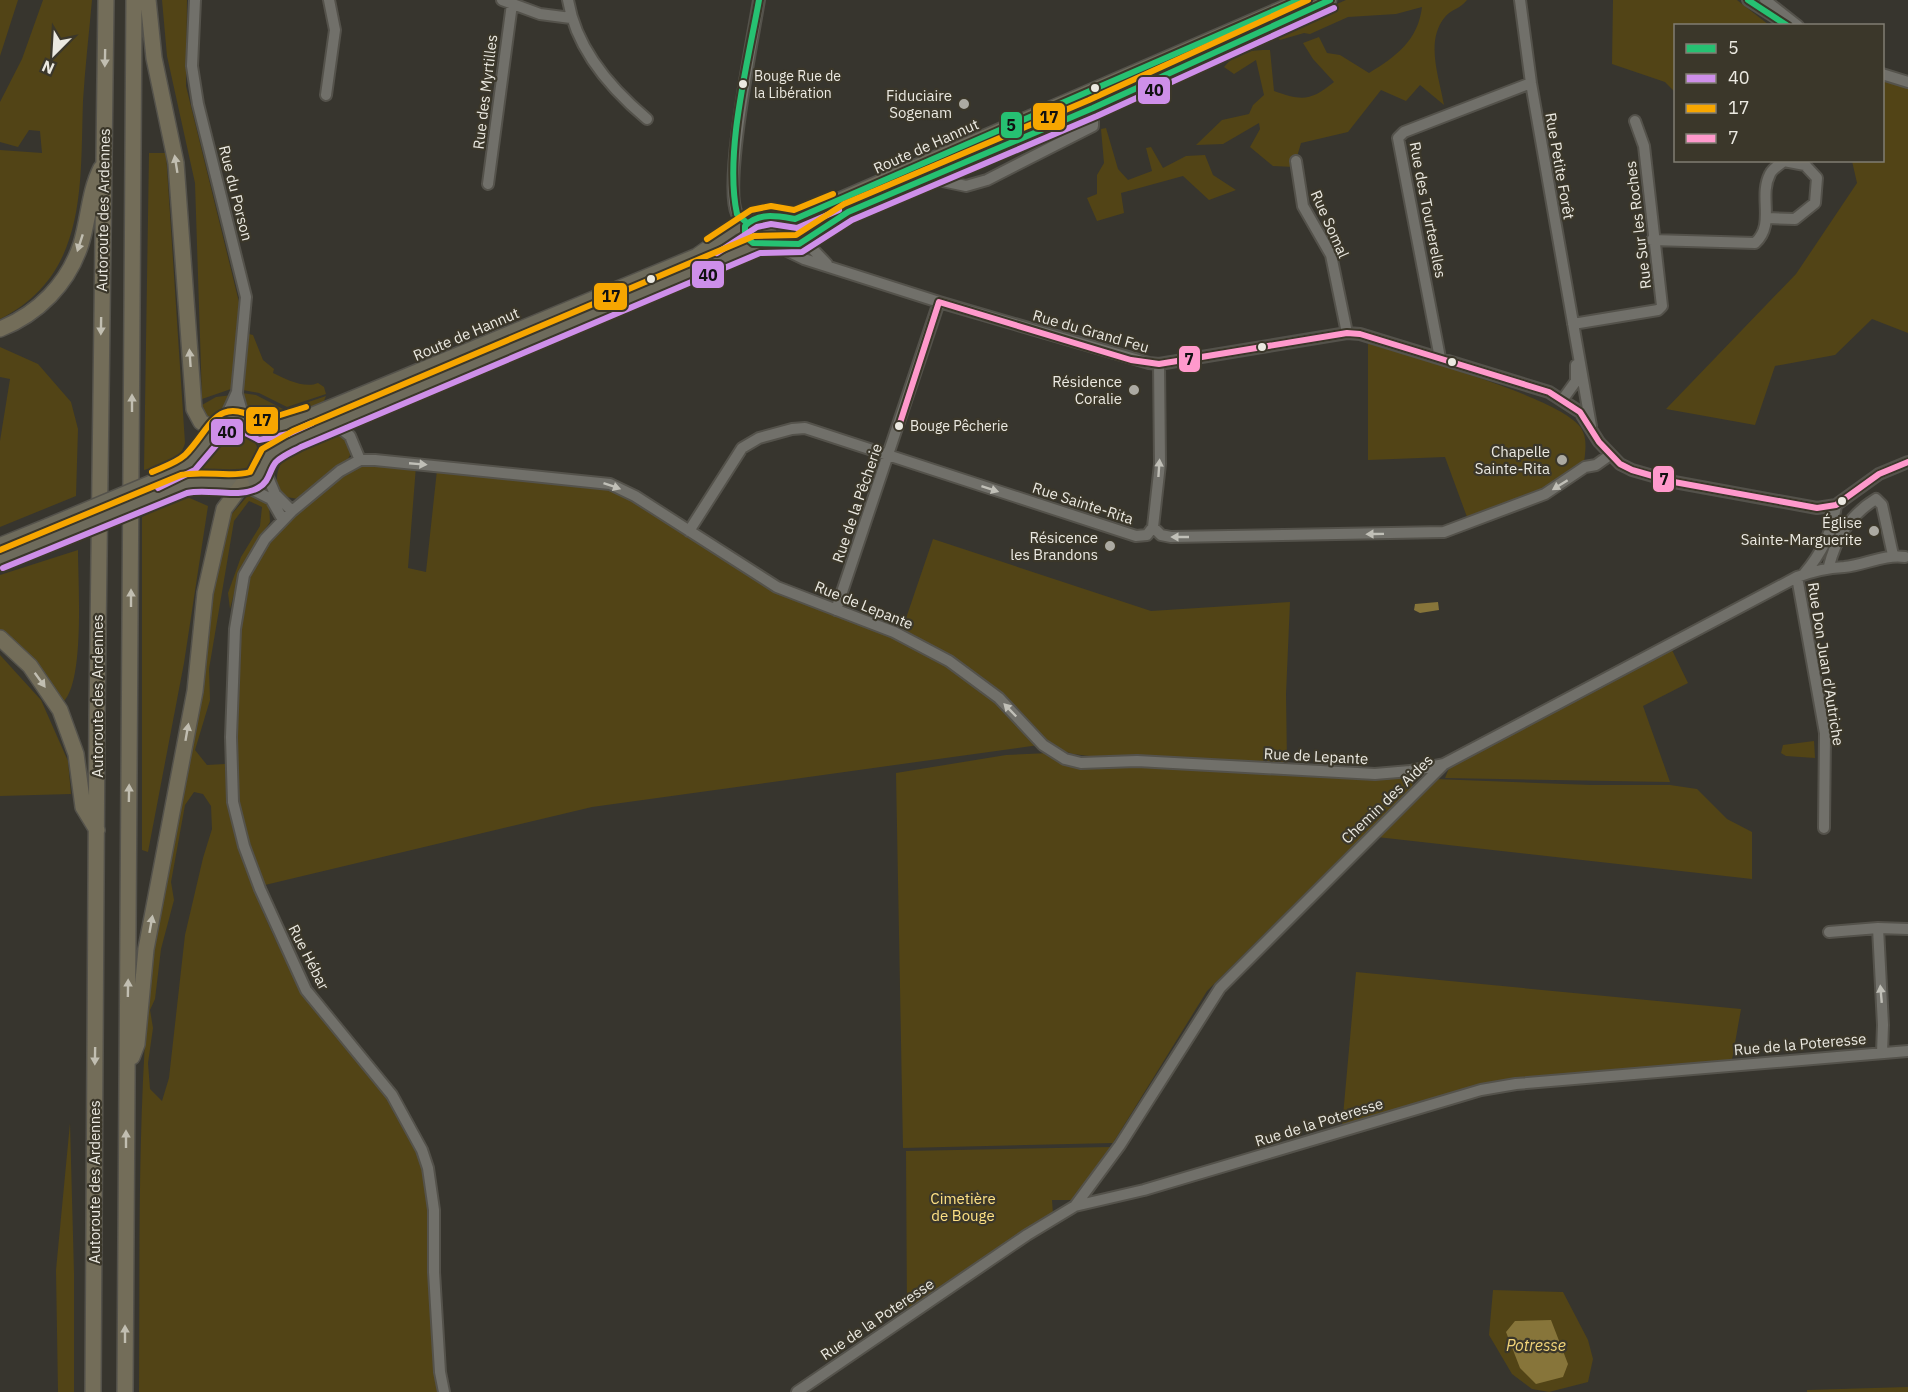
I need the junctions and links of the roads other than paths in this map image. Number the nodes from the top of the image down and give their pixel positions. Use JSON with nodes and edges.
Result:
{"nodes":[{"id":1,"x":106,"y":0,"type":"edge"},
{"id":2,"x":134,"y":0,"type":"edge"},
{"id":3,"x":148,"y":0,"type":"edge"},
{"id":4,"x":195,"y":0,"type":"edge"},
{"id":5,"x":328,"y":0,"type":"edge"},
{"id":6,"x":568,"y":0,"type":"edge"},
{"id":7,"x":759,"y":0,"type":"edge"},
{"id":8,"x":1299,"y":0,"type":"edge"},
{"id":9,"x":1520,"y":0,"type":"edge"},
{"id":10,"x":1748,"y":0,"type":"edge"},
{"id":11,"x":1765,"y":0,"type":"edge"},
{"id":12,"x":1330,"y":1,"type":"edge"},
{"id":13,"x":507,"y":2,"type":"edge"},
{"id":14,"x":571,"y":18,"type":"junction"},
{"id":15,"x":1786,"y":24,"type":"edge"},
{"id":16,"x":1795,"y":24,"type":"edge"},
{"id":17,"x":1884,"y":75,"type":"edge"},
{"id":18,"x":1908,"y":82,"type":"edge"},
{"id":19,"x":1531,"y":83,"type":"junction"},
{"id":20,"x":326,"y":95,"type":"dead end"},
{"id":21,"x":1093,"y":108,"type":"junction"},
{"id":22,"x":647,"y":119,"type":"dead end"},
{"id":23,"x":1635,"y":121,"type":"dead end"},
{"id":24,"x":1296,"y":161,"type":"dead end"},
{"id":25,"x":103,"y":162,"type":"junction"},
{"id":26,"x":1783,"y":162,"type":"edge"},
{"id":27,"x":1789,"y":162,"type":"edge"},
{"id":28,"x":928,"y":178,"type":"junction"},
{"id":29,"x":489,"y":184,"type":"dead end"},
{"id":30,"x":1767,"y":218,"type":"junction"},
{"id":31,"x":762,"y":219,"type":"junction"},
{"id":32,"x":794,"y":219,"type":"junction"},
{"id":33,"x":746,"y":225,"type":"junction"},
{"id":34,"x":805,"y":240,"type":"junction"},
{"id":35,"x":1652,"y":240,"type":"junction"},
{"id":36,"x":760,"y":244,"type":"junction"},
{"id":37,"x":790,"y":244,"type":"junction"},
{"id":38,"x":775,"y":245,"type":"junction"},
{"id":39,"x":797,"y":256,"type":"junction"},
{"id":40,"x":827,"y":265,"type":"junction"},
{"id":41,"x":939,"y":302,"type":"junction"},
{"id":42,"x":1573,"y":324,"type":"junction"},
{"id":43,"x":0,"y":329,"type":"edge"},
{"id":44,"x":1347,"y":333,"type":"junction"},
{"id":45,"x":1574,"y":336,"type":"junction"},
{"id":46,"x":1440,"y":358,"type":"junction"},
{"id":47,"x":1159,"y":364,"type":"junction"},
{"id":48,"x":237,"y":392,"type":"junction"},
{"id":49,"x":1563,"y":399,"type":"junction"},
{"id":50,"x":245,"y":422,"type":"junction"},
{"id":51,"x":334,"y":424,"type":"junction"},
{"id":52,"x":218,"y":426,"type":"junction"},
{"id":53,"x":1592,"y":428,"type":"junction"},
{"id":54,"x":259,"y":431,"type":"junction"},
{"id":55,"x":286,"y":445,"type":"junction"},
{"id":56,"x":1610,"y":455,"type":"junction"},
{"id":57,"x":268,"y":456,"type":"junction"},
{"id":58,"x":889,"y":456,"type":"junction"},
{"id":59,"x":360,"y":460,"type":"junction"},
{"id":60,"x":1908,"y":462,"type":"edge"},
{"id":61,"x":267,"y":476,"type":"junction"},
{"id":62,"x":247,"y":487,"type":"junction"},
{"id":63,"x":1836,"y":505,"type":"junction"},
{"id":64,"x":292,"y":511,"type":"junction"},
{"id":65,"x":283,"y":520,"type":"junction"},
{"id":66,"x":1154,"y":527,"type":"junction"},
{"id":67,"x":689,"y":531,"type":"junction"},
{"id":68,"x":0,"y":544,"type":"edge"},
{"id":69,"x":1893,"y":555,"type":"junction"},
{"id":70,"x":1905,"y":557,"type":"dead end"},
{"id":71,"x":0,"y":560,"type":"edge"},
{"id":72,"x":1829,"y":566,"type":"junction"},
{"id":73,"x":1801,"y":575,"type":"junction"},
{"id":74,"x":836,"y":610,"type":"junction"},
{"id":75,"x":0,"y":638,"type":"edge"},
{"id":76,"x":1444,"y":764,"type":"junction"},
{"id":77,"x":1824,"y":828,"type":"dead end"},
{"id":78,"x":97,"y":830,"type":"junction"},
{"id":79,"x":1878,"y":928,"type":"junction"},
{"id":80,"x":1908,"y":929,"type":"edge"},
{"id":81,"x":1829,"y":932,"type":"dead end"},
{"id":82,"x":1908,"y":1051,"type":"edge"},
{"id":83,"x":1882,"y":1053,"type":"junction"},
{"id":84,"x":127,"y":1068,"type":"junction"},
{"id":85,"x":1075,"y":1206,"type":"junction"},
{"id":86,"x":93,"y":1392,"type":"edge"},
{"id":87,"x":125,"y":1392,"type":"edge"},
{"id":88,"x":444,"y":1392,"type":"edge"},
{"id":89,"x":797,"y":1392,"type":"edge"}],
"edges":[{"from":1,"to":25,"type":"highway","name":"Autoroute des Ardennes","one_way":true},
{"from":84,"to":2,"type":"highway","name":"Autoroute des Ardennes","one_way":true},
{"from":52,"to":3,"type":"highway","one_way":true},
{"from":4,"to":48,"type":"street","name":"Rue du Porson"},
{"from":5,"to":20,"type":"street"},
{"from":6,"to":14,"type":"street"},
{"from":7,"to":33,"type":"street"},
{"from":8,"to":32,"type":"main road","name":"Route de Hannut"},
{"from":9,"to":19,"type":"street","name":"Rue Petite Forêt"},
{"from":10,"to":15,"type":"street"},
{"from":11,"to":16,"type":"street"},
{"from":12,"to":21,"type":"main road","name":"Route de Hannut"},
{"from":13,"to":14,"type":"street"},
{"from":13,"to":29,"type":"street","name":"Rue des Myrtilles"},
{"from":14,"to":22,"type":"street"},
{"from":17,"to":18,"type":"street"},
{"from":19,"to":42,"type":"street","name":"Rue Petite Forêt"},
{"from":19,"to":46,"type":"street","name":"Rue des Tourterelles"},
{"from":21,"to":28,"type":"main road","name":"Route de Hannut"},
{"from":21,"to":28,"type":"street","name":"Route de Hannut"},
{"from":23,"to":35,"type":"street","name":"Rue Sur les Roches"},
{"from":24,"to":44,"type":"street","name":"Rue Somal"},
{"from":25,"to":43,"type":"highway","one_way":true},
{"from":25,"to":78,"type":"highway","name":"Autoroute des Ardennes","one_way":true},
{"from":26,"to":30,"type":"street"},
{"from":27,"to":30,"type":"street"},
{"from":28,"to":34,"type":"main road","name":"Route de Hannut"},
{"from":30,"to":35,"type":"street"},
{"from":31,"to":32,"type":"main road","name":"Route de Hannut"},
{"from":31,"to":33,"type":"main road","name":"Route de Hannut"},
{"from":31,"to":36,"type":"main road"},
{"from":32,"to":34,"type":"main road"},
{"from":32,"to":37,"type":"main road"},
{"from":33,"to":36,"type":"main road"},
{"from":33,"to":54,"type":"main road","name":"Route de Hannut"},
{"from":34,"to":37,"type":"main road","name":"Route de Hannut"},
{"from":34,"to":40,"type":"street","name":"Rue du Grand Feu"},
{"from":35,"to":42,"type":"street","name":"Rue Sur les Roches"},
{"from":36,"to":38,"type":"main road","name":"Route de Hannut"},
{"from":36,"to":51,"type":"main road","name":"Route de Hannut"},
{"from":37,"to":38,"type":"main road","name":"Route de Hannut"},
{"from":37,"to":39,"type":"street"},
{"from":38,"to":39,"type":"street","name":"Rue du Grand Feu"},
{"from":39,"to":40,"type":"street","name":"Rue du Grand Feu"},
{"from":40,"to":41,"type":"street","name":"Rue du Grand Feu"},
{"from":41,"to":47,"type":"street","name":"Rue du Grand Feu"},
{"from":41,"to":58,"type":"street","name":"Rue de la Pêcherie"},
{"from":42,"to":45,"type":"street","name":"Rue Petite Forêt"},
{"from":44,"to":46,"type":"street","name":"Rue du Grand Feu"},
{"from":44,"to":47,"type":"street","name":"Rue du Grand Feu"},
{"from":45,"to":49,"type":"street","name":"Rue Petite Forêt"},
{"from":45,"to":53,"type":"street","name":"Rue Petite Forêt"},
{"from":46,"to":49,"type":"street","name":"Rue du Grand Feu"},
{"from":66,"to":47,"type":"street","one_way":true},
{"from":48,"to":50,"type":"street","name":"Rue du Porson"},
{"from":48,"to":52,"type":"street","name":"Rue du Porson"},
{"from":49,"to":53,"type":"street","name":"Rue du Grand Feu"},
{"from":50,"to":52,"type":"main road"},
{"from":50,"to":54,"type":"main road"},
{"from":51,"to":55,"type":"main road","name":"Route de Hannut"},
{"from":51,"to":59,"type":"street"},
{"from":52,"to":68,"type":"main road","bridge":true},
{"from":53,"to":56,"type":"street","name":"Rue du Grand Feu"},
{"from":54,"to":57,"type":"main road"},
{"from":55,"to":57,"type":"main road","name":"Route de Hannut"},
{"from":55,"to":61,"type":"main road"},
{"from":56,"to":63,"type":"street","name":"Rue du Grand Feu"},
{"from":56,"to":66,"type":"street","name":"Rue Sainte-Rita","one_way":true},
{"from":57,"to":62,"type":"main road","name":"Route de Hannut"},
{"from":58,"to":66,"type":"street","name":"Rue Sainte-Rita","one_way":true},
{"from":58,"to":67,"type":"street","name":"Rue Sainte-Rita"},
{"from":58,"to":74,"type":"street","name":"Rue de la Pêcherie"},
{"from":59,"to":64,"type":"street"},
{"from":59,"to":67,"type":"street","name":"Rue de Lepante","one_way":true},
{"from":60,"to":63,"type":"street"},
{"from":61,"to":62,"type":"main road"},
{"from":61,"to":64,"type":"street"},
{"from":62,"to":65,"type":"street"},
{"from":62,"to":71,"type":"main road","bridge":true},
{"from":84,"to":62,"type":"highway","one_way":true},
{"from":63,"to":73,"type":"street","name":"Chemin des Aides"},
{"from":64,"to":65,"type":"street"},
{"from":65,"to":88,"type":"street","name":"Rue Hébar"},
{"from":67,"to":74,"type":"street","name":"Rue de Lepante"},
{"from":69,"to":70,"type":"street"},
{"from":69,"to":72,"type":"street"},
{"from":69,"to":72,"type":"street"},
{"from":72,"to":73,"type":"street"},
{"from":73,"to":76,"type":"street","name":"Chemin des Aides"},
{"from":73,"to":77,"type":"street","name":"Rue Don Juan d'Autriche"},
{"from":76,"to":74,"type":"street","name":"Rue de Lepante","one_way":true},
{"from":75,"to":78,"type":"highway","one_way":true},
{"from":76,"to":85,"type":"street","name":"Chemin des Aides"},
{"from":78,"to":86,"type":"highway","name":"Autoroute des Ardennes","one_way":true},
{"from":79,"to":80,"type":"street"},
{"from":79,"to":81,"type":"street"},
{"from":83,"to":79,"type":"street","one_way":true},
{"from":82,"to":83,"type":"street","name":"Rue de la Poteresse"},
{"from":83,"to":85,"type":"street","name":"Rue de la Poteresse"},
{"from":87,"to":84,"type":"highway","name":"Autoroute des Ardennes","one_way":true},
{"from":85,"to":89,"type":"street","name":"Rue de la Poteresse"}]}
